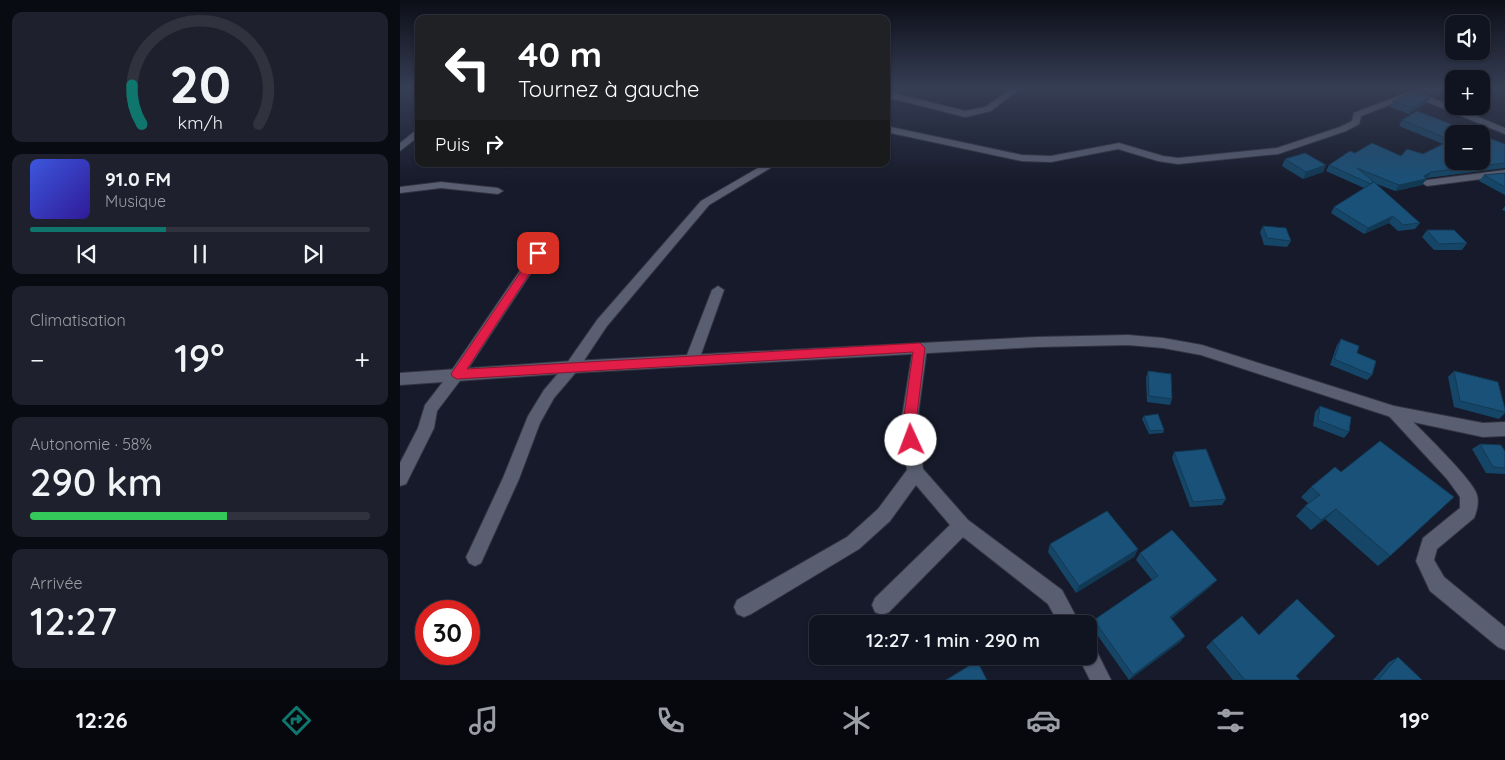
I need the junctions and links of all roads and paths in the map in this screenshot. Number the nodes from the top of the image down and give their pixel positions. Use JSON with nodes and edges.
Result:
{"nodes":[{"id":1,"x":1356,"y":120,"type":"edge"},
{"id":2,"x":1478,"y":120,"type":"edge"},
{"id":3,"x":890,"y":130,"type":"edge"},
{"id":4,"x":1505,"y":131,"type":"edge"},
{"id":5,"x":415,"y":135,"type":"edge"},
{"id":6,"x":400,"y":148,"type":"edge"},
{"id":7,"x":767,"y":167,"type":"edge"},
{"id":8,"x":1505,"y":173,"type":"edge"},
{"id":9,"x":1427,"y":183,"type":"edge"},
{"id":10,"x":400,"y":190,"type":"edge"},
{"id":11,"x":498,"y":191,"type":"dead end"},
{"id":12,"x":538,"y":253,"type":"dead end"},
{"id":13,"x":718,"y":290,"type":"dead end"},
{"id":14,"x":920,"y":348,"type":"junction"},
{"id":15,"x":692,"y":360,"type":"junction"},
{"id":16,"x":572,"y":366,"type":"junction"},
{"id":17,"x":457,"y":374,"type":"junction"},
{"id":18,"x":400,"y":379,"type":"edge"},
{"id":19,"x":1394,"y":412,"type":"junction"},
{"id":20,"x":1505,"y":429,"type":"edge"},
{"id":21,"x":915,"y":472,"type":"junction"},
{"id":22,"x":400,"y":479,"type":"edge"},
{"id":23,"x":962,"y":526,"type":"junction"},
{"id":24,"x":475,"y":557,"type":"dead end"},
{"id":25,"x":882,"y":605,"type":"dead end"},
{"id":26,"x":744,"y":608,"type":"dead end"},
{"id":27,"x":1065,"y":615,"type":"edge"},
{"id":28,"x":1505,"y":640,"type":"edge"},
{"id":29,"x":1093,"y":665,"type":"edge"},
{"id":30,"x":1101,"y":680,"type":"edge"}],
"edges":[{"from":1,"to":3,"type":"street"},
{"from":2,"to":4,"type":"street"},
{"from":5,"to":6,"type":"street"},
{"from":7,"to":16,"type":"street"},
{"from":8,"to":9,"type":"street"},
{"from":10,"to":11,"type":"street"},
{"from":12,"to":17,"type":"street"},
{"from":13,"to":15,"type":"street"},
{"from":14,"to":15,"type":"street"},
{"from":14,"to":19,"type":"street"},
{"from":14,"to":21,"type":"street"},
{"from":15,"to":16,"type":"street"},
{"from":16,"to":17,"type":"street"},
{"from":16,"to":24,"type":"street"},
{"from":17,"to":18,"type":"street"},
{"from":17,"to":22,"type":"street"},
{"from":19,"to":20,"type":"street"},
{"from":19,"to":28,"type":"street"},
{"from":21,"to":23,"type":"street"},
{"from":21,"to":26,"type":"street"},
{"from":23,"to":25,"type":"street"},
{"from":23,"to":27,"type":"street"},
{"from":29,"to":30,"type":"street"}]}
